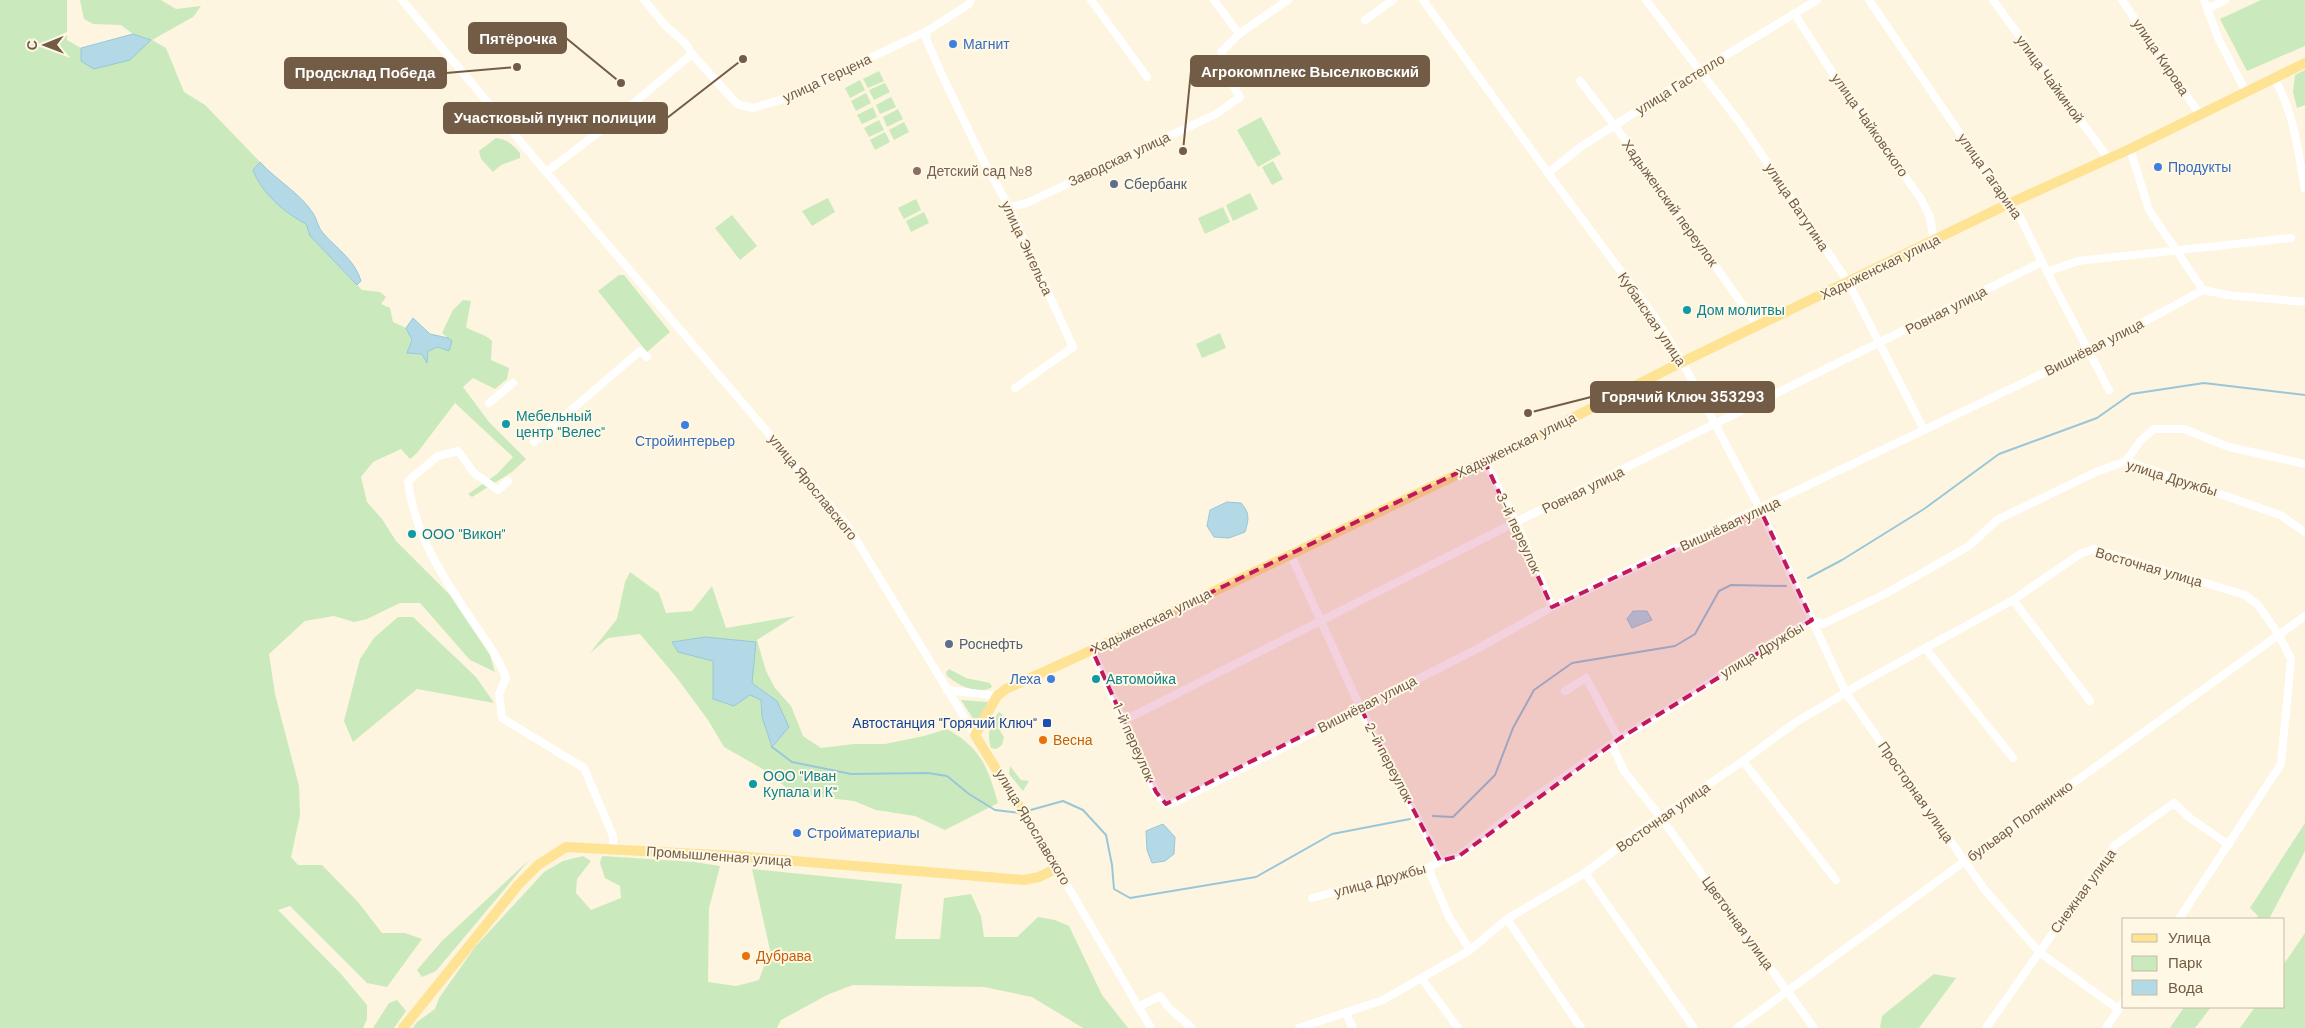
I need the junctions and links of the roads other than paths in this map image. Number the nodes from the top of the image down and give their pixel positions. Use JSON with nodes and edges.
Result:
{"nodes":[{"id":1,"x":402,"y":0,"type":"edge"},
{"id":2,"x":644,"y":0,"type":"edge"},
{"id":3,"x":972,"y":0,"type":"edge"},
{"id":4,"x":1091,"y":0,"type":"edge"},
{"id":5,"x":1214,"y":0,"type":"edge"},
{"id":6,"x":1288,"y":0,"type":"edge"},
{"id":7,"x":1393,"y":0,"type":"edge"},
{"id":8,"x":1423,"y":0,"type":"edge"},
{"id":9,"x":1646,"y":0,"type":"edge"},
{"id":10,"x":1817,"y":0,"type":"edge"},
{"id":11,"x":1869,"y":0,"type":"edge"},
{"id":12,"x":1993,"y":0,"type":"edge"},
{"id":13,"x":2122,"y":0,"type":"edge"},
{"id":14,"x":2204,"y":0,"type":"edge"},
{"id":15,"x":2225,"y":0,"type":"edge"},
{"id":16,"x":2208,"y":9,"type":"junction"},
{"id":17,"x":1794,"y":13,"type":"junction"},
{"id":18,"x":1365,"y":20,"type":"dead end"},
{"id":19,"x":927,"y":31,"type":"junction"},
{"id":20,"x":1239,"y":34,"type":"junction"},
{"id":21,"x":692,"y":54,"type":"junction"},
{"id":22,"x":2305,"y":63,"type":"edge"},
{"id":23,"x":1700,"y":71,"type":"junction"},
{"id":24,"x":1147,"y":77,"type":"dead end"},
{"id":25,"x":2274,"y":78,"type":"junction"},
{"id":26,"x":1580,"y":81,"type":"dead end"},
{"id":27,"x":2246,"y":92,"type":"junction"},
{"id":28,"x":2200,"y":115,"type":"junction"},
{"id":29,"x":1615,"y":126,"type":"junction"},
{"id":30,"x":2130,"y":149,"type":"junction"},
{"id":31,"x":2108,"y":158,"type":"junction"},
{"id":32,"x":546,"y":172,"type":"junction"},
{"id":33,"x":1548,"y":174,"type":"junction"},
{"id":34,"x":2305,"y":189,"type":"edge"},
{"id":35,"x":2008,"y":204,"type":"junction"},
{"id":36,"x":1009,"y":207,"type":"junction"},
{"id":37,"x":2291,"y":238,"type":"dead end"},
{"id":38,"x":1934,"y":242,"type":"junction"},
{"id":39,"x":2175,"y":251,"type":"junction"},
{"id":40,"x":2042,"y":262,"type":"junction"},
{"id":41,"x":2047,"y":272,"type":"junction"},
{"id":42,"x":1848,"y":282,"type":"junction"},
{"id":43,"x":2204,"y":290,"type":"junction"},
{"id":44,"x":2305,"y":302,"type":"edge"},
{"id":45,"x":1758,"y":326,"type":"junction"},
{"id":46,"x":1880,"y":343,"type":"junction"},
{"id":47,"x":2090,"y":351,"type":"junction"},
{"id":48,"x":646,"y":358,"type":"dead end"},
{"id":49,"x":1683,"y":363,"type":"junction"},
{"id":50,"x":513,"y":383,"type":"dead end"},
{"id":51,"x":1015,"y":388,"type":"dead end"},
{"id":52,"x":2109,"y":390,"type":"dead end"},
{"id":53,"x":489,"y":403,"type":"dead end"},
{"id":54,"x":1717,"y":424,"type":"junction"},
{"id":55,"x":1924,"y":430,"type":"junction"},
{"id":56,"x":534,"y":442,"type":"dead end"},
{"id":57,"x":1484,"y":460,"type":"junction"},
{"id":58,"x":2126,"y":461,"type":"junction"},
{"id":59,"x":2305,"y":464,"type":"edge"},
{"id":60,"x":508,"y":480,"type":"dead end"},
{"id":61,"x":1760,"y":510,"type":"junction"},
{"id":62,"x":1516,"y":522,"type":"junction"},
{"id":63,"x":2305,"y":532,"type":"edge"},
{"id":64,"x":1290,"y":553,"type":"junction"},
{"id":65,"x":2013,"y":600,"type":"junction"},
{"id":66,"x":1552,"y":607,"type":"junction"},
{"id":67,"x":2305,"y":616,"type":"edge"},
{"id":68,"x":1321,"y":620,"type":"junction"},
{"id":69,"x":1812,"y":620,"type":"junction"},
{"id":70,"x":2279,"y":635,"type":"junction"},
{"id":71,"x":1924,"y":648,"type":"junction"},
{"id":72,"x":1092,"y":650,"type":"junction"},
{"id":73,"x":947,"y":690,"type":"junction"},
{"id":74,"x":1565,"y":691,"type":"dead end"},
{"id":75,"x":1846,"y":693,"type":"junction"},
{"id":76,"x":996,"y":696,"type":"junction"},
{"id":77,"x":2090,"y":702,"type":"dead end"},
{"id":78,"x":1360,"y":707,"type":"junction"},
{"id":79,"x":1125,"y":720,"type":"junction"},
{"id":80,"x":975,"y":735,"type":"junction"},
{"id":81,"x":1619,"y":739,"type":"junction"},
{"id":82,"x":1612,"y":745,"type":"junction"},
{"id":83,"x":2013,"y":758,"type":"dead end"},
{"id":84,"x":1743,"y":761,"type":"junction"},
{"id":85,"x":1166,"y":804,"type":"joint"},
{"id":86,"x":1661,"y":818,"type":"junction"},
{"id":87,"x":2229,"y":845,"type":"junction"},
{"id":88,"x":613,"y":848,"type":"junction"},
{"id":89,"x":1965,"y":861,"type":"junction"},
{"id":90,"x":1440,"y":862,"type":"junction"},
{"id":91,"x":1057,"y":868,"type":"junction"},
{"id":92,"x":1428,"y":868,"type":"junction"},
{"id":93,"x":1585,"y":873,"type":"junction"},
{"id":94,"x":1836,"y":880,"type":"dead end"},
{"id":95,"x":1312,"y":898,"type":"dead end"},
{"id":96,"x":2180,"y":918,"type":"edge"},
{"id":97,"x":1507,"y":919,"type":"junction"},
{"id":98,"x":1470,"y":950,"type":"junction"},
{"id":99,"x":2039,"y":952,"type":"junction"},
{"id":100,"x":1422,"y":979,"type":"junction"},
{"id":101,"x":1788,"y":991,"type":"junction"},
{"id":102,"x":2122,"y":1004,"type":"edge"},
{"id":103,"x":1138,"y":1007,"type":"junction"},
{"id":104,"x":2118,"y":1009,"type":"junction"},
{"id":105,"x":1345,"y":1012,"type":"junction"},
{"id":106,"x":404,"y":1028,"type":"edge"},
{"id":107,"x":1151,"y":1028,"type":"edge"},
{"id":108,"x":1192,"y":1028,"type":"edge"},
{"id":109,"x":1299,"y":1028,"type":"edge"},
{"id":110,"x":1353,"y":1028,"type":"edge"},
{"id":111,"x":1458,"y":1028,"type":"edge"},
{"id":112,"x":1581,"y":1028,"type":"edge"},
{"id":113,"x":1694,"y":1028,"type":"edge"},
{"id":114,"x":1737,"y":1028,"type":"edge"},
{"id":115,"x":1814,"y":1028,"type":"edge"},
{"id":116,"x":1986,"y":1028,"type":"edge"},
{"id":117,"x":2106,"y":1028,"type":"edge"}],
"edges":[{"from":1,"to":32,"type":"street","name":"улица Ярославского"},
{"from":2,"to":21,"type":"street","name":"улица Герцена"},
{"from":3,"to":19,"type":"street","name":"улица Герцена"},
{"from":4,"to":24,"type":"street"},
{"from":5,"to":20,"type":"street"},
{"from":6,"to":20,"type":"street","name":"Заводская улица"},
{"from":7,"to":18,"type":"street"},
{"from":8,"to":33,"type":"street","name":"Кубанская улица"},
{"from":9,"to":23,"type":"street","name":"улица Ватутина"},
{"from":10,"to":17,"type":"street","name":"улица Гастелло"},
{"from":11,"to":35,"type":"street","name":"улица Гагарина"},
{"from":12,"to":31,"type":"street","name":"улица Чайкиной"},
{"from":13,"to":28,"type":"street","name":"улица Кирова"},
{"from":14,"to":16,"type":"street"},
{"from":15,"to":16,"type":"street"},
{"from":16,"to":27,"type":"street"},
{"from":17,"to":23,"type":"street","name":"улица Гастелло"},
{"from":17,"to":38,"type":"street","name":"улица Чайковского"},
{"from":19,"to":21,"type":"street","name":"улица Герцена"},
{"from":19,"to":36,"type":"street","name":"улица Энгельса"},
{"from":20,"to":36,"type":"street","name":"Заводская улица"},
{"from":21,"to":32,"type":"street"},
{"from":22,"to":25,"type":"main road","name":"Хадыженская улица"},
{"from":23,"to":29,"type":"street","name":"улица Гастелло"},
{"from":23,"to":42,"type":"street","name":"улица Ватутина"},
{"from":25,"to":27,"type":"main road","name":"Хадыженская улица"},
{"from":25,"to":34,"type":"street"},
{"from":26,"to":29,"type":"street","name":"Хадыженский переулок"},
{"from":27,"to":28,"type":"main road","name":"Хадыженская улица"},
{"from":28,"to":30,"type":"main road","name":"Хадыженская улица"},
{"from":29,"to":33,"type":"street","name":"улица Гастелло"},
{"from":29,"to":45,"type":"street","name":"Хадыженский переулок"},
{"from":30,"to":31,"type":"main road","name":"Хадыженская улица"},
{"from":30,"to":39,"type":"street"},
{"from":31,"to":35,"type":"main road","name":"Хадыженская улица"},
{"from":32,"to":73,"type":"street","name":"улица Ярославского"},
{"from":33,"to":49,"type":"street","name":"Кубанская улица"},
{"from":35,"to":38,"type":"main road","name":"Хадыженская улица"},
{"from":35,"to":40,"type":"street","name":"улица Гагарина"},
{"from":36,"to":51,"type":"street","name":"улица Энгельса"},
{"from":37,"to":39,"type":"street"},
{"from":38,"to":42,"type":"main road","name":"Хадыженская улица"},
{"from":39,"to":41,"type":"street"},
{"from":39,"to":43,"type":"street"},
{"from":40,"to":41,"type":"street","name":"улица Гагарина"},
{"from":40,"to":46,"type":"street","name":"Ровная улица"},
{"from":41,"to":47,"type":"street","name":"улица Гагарина"},
{"from":42,"to":45,"type":"main road","name":"Хадыженская улица"},
{"from":42,"to":46,"type":"street","name":"улица Ватутина"},
{"from":43,"to":44,"type":"street"},
{"from":43,"to":47,"type":"street","name":"Вишнёвая улица"},
{"from":45,"to":49,"type":"main road","name":"Хадыженская улица"},
{"from":46,"to":54,"type":"street","name":"Ровная улица"},
{"from":46,"to":55,"type":"street","name":"улица Ватутина"},
{"from":47,"to":52,"type":"street","name":"улица Гагарина"},
{"from":47,"to":55,"type":"street","name":"Вишнёвая улица"},
{"from":48,"to":56,"type":"street"},
{"from":49,"to":54,"type":"street","name":"Кубанская улица"},
{"from":49,"to":57,"type":"main road","name":"Хадыженская улица"},
{"from":50,"to":53,"type":"street"},
{"from":54,"to":61,"type":"street","name":"Кубанская улица"},
{"from":54,"to":62,"type":"street","name":"Ровная улица"},
{"from":55,"to":61,"type":"street","name":"Вишнёвая улица"},
{"from":57,"to":62,"type":"street","name":"3-й переулок"},
{"from":57,"to":64,"type":"main road","name":"Хадыженская улица"},
{"from":58,"to":59,"type":"street"},
{"from":58,"to":63,"type":"street","name":"улица Дружбы"},
{"from":58,"to":69,"type":"street","name":"улица Дружбы"},
{"from":60,"to":88,"type":"street"},
{"from":61,"to":66,"type":"street","name":"Вишнёвая улица"},
{"from":61,"to":69,"type":"street","name":"Кубанская улица"},
{"from":62,"to":66,"type":"street","name":"3-й переулок"},
{"from":62,"to":68,"type":"street","name":"Ровная улица"},
{"from":64,"to":68,"type":"street","name":"2-й переулок"},
{"from":64,"to":72,"type":"main road","name":"Хадыженская улица"},
{"from":65,"to":70,"type":"street","name":"Восточная улица"},
{"from":65,"to":71,"type":"street","name":"Восточная улица"},
{"from":65,"to":77,"type":"street"},
{"from":66,"to":78,"type":"street","name":"Вишнёвая улица"},
{"from":67,"to":70,"type":"street","name":"бульвар Поляничко"},
{"from":68,"to":78,"type":"street","name":"2-й переулок"},
{"from":68,"to":79,"type":"street","name":"Ровная улица"},
{"from":69,"to":75,"type":"street","name":"Кубанская улица"},
{"from":69,"to":81,"type":"street","name":"улица Дружбы"},
{"from":70,"to":87,"type":"street","name":"Восточная улица"},
{"from":70,"to":89,"type":"street","name":"бульвар Поляничко"},
{"from":71,"to":75,"type":"street","name":"Восточная улица"},
{"from":71,"to":83,"type":"street"},
{"from":72,"to":76,"type":"main road","name":"Хадыженская улица"},
{"from":72,"to":79,"type":"street","name":"1-й переулок"},
{"from":73,"to":76,"type":"street"},
{"from":73,"to":80,"type":"street","name":"улица Ярославского"},
{"from":74,"to":81,"type":"street"},
{"from":75,"to":84,"type":"street","name":"Восточная улица"},
{"from":75,"to":89,"type":"street","name":"Просторная улица"},
{"from":76,"to":80,"type":"main road"},
{"from":78,"to":85,"type":"street","name":"Вишнёвая улица"},
{"from":78,"to":90,"type":"street","name":"2-й переулок"},
{"from":79,"to":85,"type":"street","name":"1-й переулок"},
{"from":80,"to":91,"type":"main road","name":"улица Ярославского"},
{"from":81,"to":82,"type":"street","name":"улица Дружбы"},
{"from":82,"to":86,"type":"street"},
{"from":82,"to":90,"type":"street","name":"улица Дружбы"},
{"from":84,"to":86,"type":"street","name":"Восточная улица"},
{"from":84,"to":94,"type":"street"},
{"from":86,"to":93,"type":"street","name":"Восточная улица"},
{"from":86,"to":101,"type":"street","name":"Цветочная улица"},
{"from":87,"to":96,"type":"street","name":"Восточная улица"},
{"from":87,"to":99,"type":"street","name":"Снежная улица"},
{"from":88,"to":91,"type":"main road","name":"Промышленная улица"},
{"from":88,"to":106,"type":"main road","name":"Промышленная улица"},
{"from":89,"to":99,"type":"street","name":"Просторная улица"},
{"from":89,"to":101,"type":"street","name":"бульвар Поляничко"},
{"from":90,"to":92,"type":"street","name":"улица Дружбы"},
{"from":91,"to":103,"type":"street","name":"улица Ярославского"},
{"from":92,"to":95,"type":"street","name":"улица Дружбы"},
{"from":92,"to":98,"type":"street"},
{"from":93,"to":97,"type":"street","name":"Восточная улица"},
{"from":93,"to":113,"type":"street"},
{"from":97,"to":98,"type":"street","name":"Восточная улица"},
{"from":97,"to":112,"type":"street"},
{"from":98,"to":100,"type":"street","name":"Восточная улица"},
{"from":99,"to":104,"type":"street","name":"Просторная улица"},
{"from":99,"to":116,"type":"street","name":"Снежная улица"},
{"from":100,"to":105,"type":"street","name":"Восточная улица"},
{"from":100,"to":111,"type":"street"},
{"from":101,"to":114,"type":"street","name":"бульвар Поляничко"},
{"from":101,"to":115,"type":"street","name":"Цветочная улица"},
{"from":102,"to":104,"type":"street"},
{"from":103,"to":107,"type":"street","name":"улица Ярославского"},
{"from":103,"to":108,"type":"street"},
{"from":104,"to":117,"type":"street"},
{"from":105,"to":109,"type":"street","name":"Восточная улица"},
{"from":105,"to":110,"type":"street"}]}
